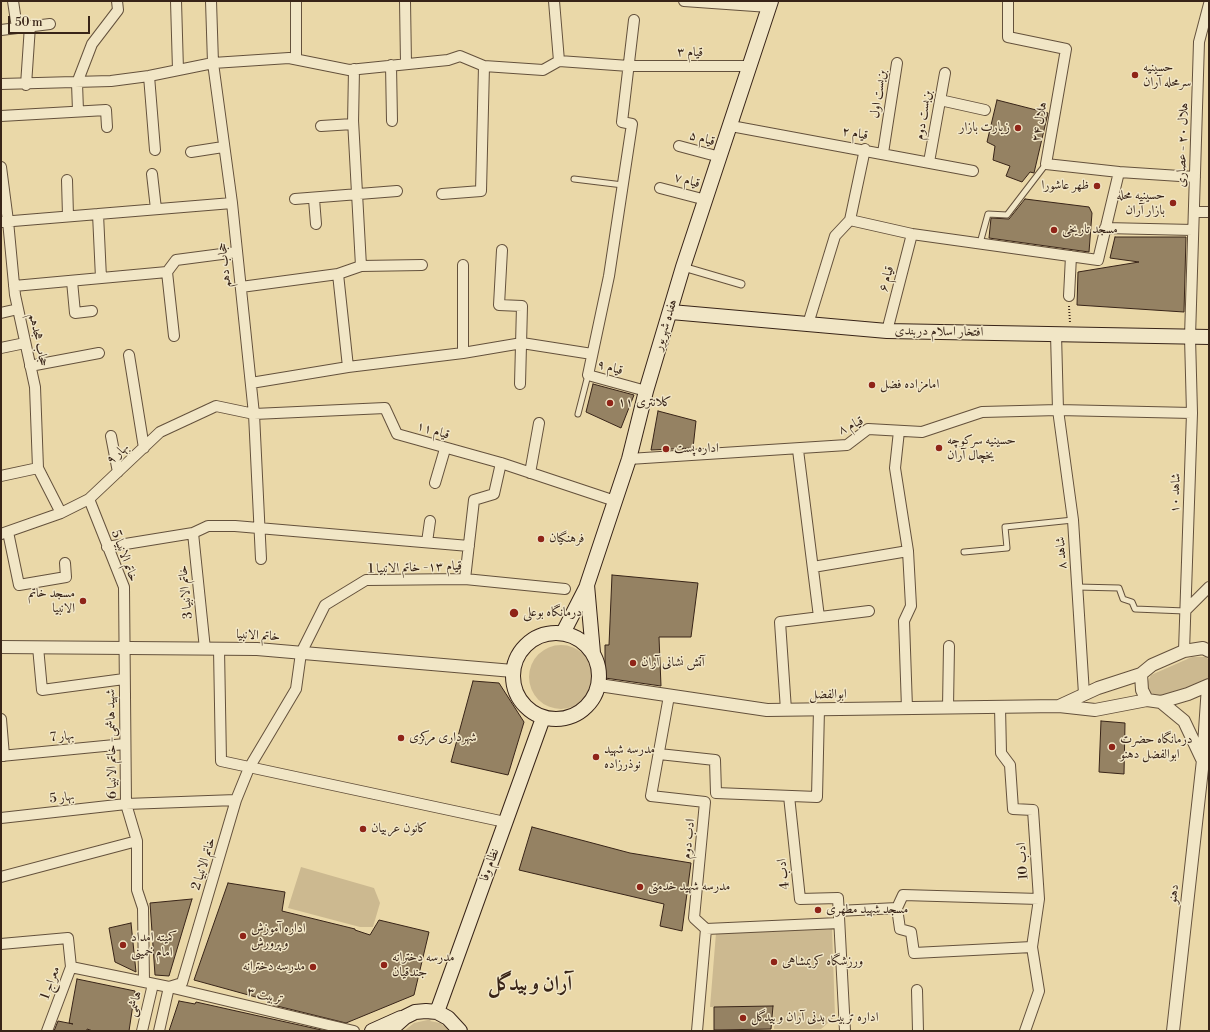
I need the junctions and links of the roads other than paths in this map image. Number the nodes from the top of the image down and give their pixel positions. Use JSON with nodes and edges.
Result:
{"nodes":[{"id":1,"x":13,"y":1,"type":"edge"},
{"id":2,"x":118,"y":1,"type":"edge"},
{"id":3,"x":176,"y":1,"type":"edge"},
{"id":4,"x":211,"y":1,"type":"edge"},
{"id":5,"x":296,"y":1,"type":"edge"},
{"id":6,"x":405,"y":1,"type":"edge"},
{"id":7,"x":554,"y":1,"type":"edge"},
{"id":8,"x":684,"y":1,"type":"edge"},
{"id":9,"x":1008,"y":1,"type":"edge"},
{"id":10,"x":770,"y":4,"type":"edge"},
{"id":11,"x":1209,"y":4,"type":"edge"},
{"id":12,"x":634,"y":20,"type":"dead end"},
{"id":13,"x":50,"y":24,"type":"dead end"},
{"id":14,"x":30,"y":26,"type":"junction"},
{"id":15,"x":17,"y":28,"type":"junction"},
{"id":16,"x":1206,"y":29,"type":"edge"},
{"id":17,"x":1,"y":30,"type":"edge"},
{"id":18,"x":296,"y":60,"type":"junction"},
{"id":19,"x":559,"y":61,"type":"junction"},
{"id":20,"x":213,"y":63,"type":"junction"},
{"id":21,"x":898,"y":63,"type":"dead end"},
{"id":22,"x":406,"y":64,"type":"junction"},
{"id":23,"x":391,"y":65,"type":"junction"},
{"id":24,"x":484,"y":66,"type":"junction"},
{"id":25,"x":629,"y":66,"type":"junction"},
{"id":26,"x":751,"y":66,"type":"junction"},
{"id":27,"x":354,"y":69,"type":"junction"},
{"id":28,"x":178,"y":70,"type":"junction"},
{"id":29,"x":945,"y":73,"type":"dead end"},
{"id":30,"x":149,"y":76,"type":"junction"},
{"id":31,"x":77,"y":83,"type":"junction"},
{"id":32,"x":1,"y":84,"type":"edge"},
{"id":33,"x":26,"y":85,"type":"junction"},
{"id":34,"x":940,"y":100,"type":"junction"},
{"id":35,"x":985,"y":110,"type":"dead end"},
{"id":36,"x":78,"y":112,"type":"junction"},
{"id":37,"x":1,"y":116,"type":"edge"},
{"id":38,"x":353,"y":120,"type":"junction"},
{"id":39,"x":392,"y":121,"type":"dead end"},
{"id":40,"x":321,"y":126,"type":"dead end"},
{"id":41,"x":731,"y":126,"type":"junction"},
{"id":42,"x":107,"y":127,"type":"dead end"},
{"id":43,"x":679,"y":146,"type":"dead end"},
{"id":44,"x":223,"y":148,"type":"junction"},
{"id":45,"x":865,"y":149,"type":"junction"},
{"id":46,"x":155,"y":150,"type":"dead end"},
{"id":47,"x":191,"y":152,"type":"dead end"},
{"id":48,"x":883,"y":153,"type":"junction"},
{"id":49,"x":720,"y":157,"type":"junction"},
{"id":50,"x":929,"y":162,"type":"junction"},
{"id":51,"x":1046,"y":164,"type":"junction"},
{"id":52,"x":1,"y":167,"type":"edge"},
{"id":53,"x":973,"y":171,"type":"dead end"},
{"id":54,"x":1119,"y":172,"type":"junction"},
{"id":55,"x":152,"y":174,"type":"dead end"},
{"id":56,"x":1195,"y":177,"type":"junction"},
{"id":57,"x":574,"y":179,"type":"dead end"},
{"id":58,"x":67,"y":180,"type":"dead end"},
{"id":59,"x":623,"y":185,"type":"junction"},
{"id":60,"x":660,"y":188,"type":"dead end"},
{"id":61,"x":397,"y":191,"type":"dead end"},
{"id":62,"x":358,"y":194,"type":"junction"},
{"id":63,"x":442,"y":194,"type":"dead end"},
{"id":64,"x":295,"y":199,"type":"dead end"},
{"id":65,"x":314,"y":199,"type":"junction"},
{"id":66,"x":706,"y":200,"type":"junction"},
{"id":67,"x":232,"y":203,"type":"junction"},
{"id":68,"x":156,"y":209,"type":"junction"},
{"id":69,"x":1194,"y":212,"type":"junction"},
{"id":70,"x":1209,"y":212,"type":"edge"},
{"id":71,"x":98,"y":214,"type":"junction"},
{"id":72,"x":68,"y":216,"type":"junction"},
{"id":73,"x":850,"y":220,"type":"junction"},
{"id":74,"x":5,"y":222,"type":"edge"},
{"id":75,"x":316,"y":224,"type":"dead end"},
{"id":76,"x":1105,"y":228,"type":"junction"},
{"id":77,"x":1193,"y":230,"type":"junction"},
{"id":78,"x":912,"y":234,"type":"junction"},
{"id":79,"x":980,"y":243,"type":"junction"},
{"id":80,"x":502,"y":250,"type":"dead end"},
{"id":81,"x":237,"y":252,"type":"junction"},
{"id":82,"x":1071,"y":256,"type":"junction"},
{"id":83,"x":422,"y":265,"type":"dead end"},
{"id":84,"x":463,"y":265,"type":"dead end"},
{"id":85,"x":361,"y":266,"type":"junction"},
{"id":86,"x":683,"y":267,"type":"junction"},
{"id":87,"x":167,"y":272,"type":"junction"},
{"id":88,"x":338,"y":274,"type":"junction"},
{"id":89,"x":101,"y":278,"type":"junction"},
{"id":90,"x":72,"y":281,"type":"junction"},
{"id":91,"x":741,"y":284,"type":"dead end"},
{"id":92,"x":14,"y":286,"type":"junction"},
{"id":93,"x":241,"y":287,"type":"junction"},
{"id":94,"x":1069,"y":296,"type":"road end"},
{"id":95,"x":18,"y":309,"type":"junction"},
{"id":96,"x":92,"y":311,"type":"dead end"},
{"id":97,"x":671,"y":312,"type":"junction"},
{"id":98,"x":1,"y":313,"type":"edge"},
{"id":99,"x":808,"y":324,"type":"junction"},
{"id":100,"x":887,"y":331,"type":"junction"},
{"id":101,"x":1056,"y":334,"type":"junction"},
{"id":102,"x":174,"y":336,"type":"dead end"},
{"id":103,"x":1190,"y":337,"type":"junction"},
{"id":104,"x":1209,"y":337,"type":"edge"},
{"id":105,"x":25,"y":343,"type":"junction"},
{"id":106,"x":522,"y":343,"type":"junction"},
{"id":107,"x":1,"y":348,"type":"edge"},
{"id":108,"x":99,"y":353,"type":"dead end"},
{"id":109,"x":462,"y":353,"type":"junction"},
{"id":110,"x":592,"y":354,"type":"junction"},
{"id":111,"x":129,"y":355,"type":"dead end"},
{"id":112,"x":30,"y":366,"type":"junction"},
{"id":113,"x":348,"y":367,"type":"junction"},
{"id":114,"x":588,"y":375,"type":"junction"},
{"id":115,"x":251,"y":383,"type":"junction"},
{"id":116,"x":520,"y":384,"type":"dead end"},
{"id":117,"x":646,"y":390,"type":"junction"},
{"id":118,"x":1058,"y":410,"type":"junction"},
{"id":119,"x":1192,"y":413,"type":"junction"},
{"id":120,"x":254,"y":414,"type":"junction"},
{"id":121,"x":578,"y":414,"type":"dead end"},
{"id":122,"x":539,"y":423,"type":"dead end"},
{"id":123,"x":899,"y":431,"type":"junction"},
{"id":124,"x":111,"y":436,"type":"dead end"},
{"id":125,"x":144,"y":448,"type":"junction"},
{"id":126,"x":445,"y":449,"type":"junction"},
{"id":127,"x":798,"y":450,"type":"junction"},
{"id":128,"x":629,"y":459,"type":"junction"},
{"id":129,"x":501,"y":463,"type":"junction"},
{"id":130,"x":38,"y":468,"type":"junction"},
{"id":131,"x":118,"y":472,"type":"junction"},
{"id":132,"x":530,"y":473,"type":"junction"},
{"id":133,"x":1,"y":476,"type":"edge"},
{"id":134,"x":435,"y":483,"type":"dead end"},
{"id":135,"x":89,"y":499,"type":"junction"},
{"id":136,"x":615,"y":501,"type":"junction"},
{"id":137,"x":61,"y":513,"type":"junction"},
{"id":138,"x":1073,"y":520,"type":"junction"},
{"id":139,"x":430,"y":521,"type":"dead end"},
{"id":140,"x":259,"y":527,"type":"junction"},
{"id":141,"x":4,"y":533,"type":"edge"},
{"id":142,"x":193,"y":533,"type":"junction"},
{"id":143,"x":427,"y":542,"type":"junction"},
{"id":144,"x":469,"y":546,"type":"junction"},
{"id":145,"x":107,"y":547,"type":"junction"},
{"id":146,"x":908,"y":551,"type":"junction"},
{"id":147,"x":964,"y":552,"type":"dead end"},
{"id":148,"x":261,"y":558,"type":"dead end"},
{"id":149,"x":65,"y":563,"type":"dead end"},
{"id":150,"x":813,"y":567,"type":"junction"},
{"id":151,"x":465,"y":579,"type":"junction"},
{"id":152,"x":587,"y":585,"type":"junction"},
{"id":153,"x":1078,"y":587,"type":"junction"},
{"id":154,"x":1209,"y":587,"type":"edge"},
{"id":155,"x":565,"y":589,"type":"dead end"},
{"id":156,"x":869,"y":611,"type":"dead end"},
{"id":157,"x":1185,"y":611,"type":"junction"},
{"id":158,"x":819,"y":617,"type":"junction"},
{"id":159,"x":563,"y":633,"type":"junction"},
{"id":160,"x":949,"y":646,"type":"dead end"},
{"id":161,"x":1,"y":647,"type":"edge"},
{"id":162,"x":38,"y":647,"type":"junction"},
{"id":163,"x":124,"y":648,"type":"junction"},
{"id":164,"x":205,"y":649,"type":"junction"},
{"id":165,"x":219,"y":649,"type":"junction"},
{"id":166,"x":1209,"y":650,"type":"edge"},
{"id":167,"x":1184,"y":651,"type":"junction"},
{"id":168,"x":302,"y":653,"type":"junction"},
{"id":169,"x":593,"y":653,"type":"junction"},
{"id":170,"x":513,"y":671,"type":"junction"},
{"id":171,"x":1141,"y":674,"type":"junction"},
{"id":172,"x":124,"y":679,"type":"junction"},
{"id":173,"x":599,"y":685,"type":"junction"},
{"id":174,"x":1208,"y":685,"type":"edge"},
{"id":175,"x":1084,"y":694,"type":"junction"},
{"id":176,"x":669,"y":696,"type":"junction"},
{"id":177,"x":1147,"y":700,"type":"junction"},
{"id":178,"x":1161,"y":702,"type":"junction"},
{"id":179,"x":1059,"y":706,"type":"junction"},
{"id":180,"x":948,"y":707,"type":"junction"},
{"id":181,"x":1000,"y":707,"type":"junction"},
{"id":182,"x":907,"y":708,"type":"junction"},
{"id":183,"x":819,"y":709,"type":"junction"},
{"id":184,"x":786,"y":710,"type":"junction"},
{"id":185,"x":543,"y":718,"type":"junction"},
{"id":186,"x":1,"y":719,"type":"edge"},
{"id":187,"x":125,"y":744,"type":"junction"},
{"id":188,"x":659,"y":754,"type":"junction"},
{"id":189,"x":3,"y":756,"type":"edge"},
{"id":190,"x":1206,"y":760,"type":"edge"},
{"id":191,"x":249,"y":768,"type":"junction"},
{"id":192,"x":716,"y":793,"type":"junction"},
{"id":193,"x":789,"y":796,"type":"junction"},
{"id":194,"x":236,"y":800,"type":"junction"},
{"id":195,"x":705,"y":802,"type":"junction"},
{"id":196,"x":126,"y":804,"type":"junction"},
{"id":197,"x":1,"y":818,"type":"edge"},
{"id":198,"x":505,"y":822,"type":"junction"},
{"id":199,"x":137,"y":841,"type":"junction"},
{"id":200,"x":1,"y":877,"type":"edge"},
{"id":201,"x":1039,"y":899,"type":"junction"},
{"id":202,"x":896,"y":908,"type":"junction"},
{"id":203,"x":838,"y":911,"type":"junction"},
{"id":204,"x":839,"y":923,"type":"junction"},
{"id":205,"x":706,"y":929,"type":"junction"},
{"id":206,"x":1,"y":944,"type":"edge"},
{"id":207,"x":1032,"y":947,"type":"junction"},
{"id":208,"x":71,"y":967,"type":"junction"},
{"id":209,"x":149,"y":983,"type":"junction"},
{"id":210,"x":169,"y":987,"type":"junction"},
{"id":211,"x":917,"y":990,"type":"dead end"},
{"id":212,"x":437,"y":1012,"type":"junction"},
{"id":213,"x":405,"y":1017,"type":"junction"},
{"id":214,"x":47,"y":1031,"type":"edge"},
{"id":215,"x":142,"y":1031,"type":"edge"},
{"id":216,"x":159,"y":1031,"type":"edge"},
{"id":217,"x":354,"y":1031,"type":"edge"},
{"id":218,"x":372,"y":1031,"type":"edge"},
{"id":219,"x":392,"y":1031,"type":"edge"},
{"id":220,"x":460,"y":1031,"type":"edge"},
{"id":221,"x":697,"y":1031,"type":"edge"},
{"id":222,"x":845,"y":1031,"type":"edge"},
{"id":223,"x":918,"y":1031,"type":"edge"},
{"id":224,"x":1025,"y":1031,"type":"edge"},
{"id":225,"x":1173,"y":1031,"type":"edge"}],
"edges":[{"from":1,"to":15,"type":"street"},
{"from":2,"to":31,"type":"street"},
{"from":3,"to":28,"type":"street"},
{"from":4,"to":20,"type":"street","name":"حجاب دهم"},
{"from":5,"to":18,"type":"street"},
{"from":6,"to":22,"type":"street"},
{"from":7,"to":19,"type":"street"},
{"from":8,"to":10,"type":"street"},
{"from":9,"to":51,"type":"street","name":"هلال ۲۴"},
{"from":10,"to":26,"type":"main road","name":"هفده شهریور"},
{"from":11,"to":16,"type":"street","name":"هلال ۲۰ - عصاری"},
{"from":12,"to":25,"type":"street"},
{"from":13,"to":14,"type":"street"},
{"from":14,"to":15,"type":"street"},
{"from":14,"to":33,"type":"street"},
{"from":15,"to":17,"type":"street"},
{"from":16,"to":56,"type":"street","name":"هلال ۲۰ - عصاری"},
{"from":18,"to":20,"type":"street"},
{"from":18,"to":27,"type":"street"},
{"from":19,"to":24,"type":"street"},
{"from":19,"to":25,"type":"street","name":"قیام ۳"},
{"from":20,"to":28,"type":"street"},
{"from":20,"to":44,"type":"street","name":"حجاب دهم"},
{"from":21,"to":48,"type":"street","name":"بن‌بست اول"},
{"from":22,"to":23,"type":"street"},
{"from":22,"to":24,"type":"street"},
{"from":23,"to":27,"type":"street"},
{"from":23,"to":39,"type":"street"},
{"from":24,"to":63,"type":"street"},
{"from":25,"to":26,"type":"street","name":"قیام ۳"},
{"from":25,"to":59,"type":"street","name":"قیام ۹"},
{"from":26,"to":41,"type":"main road","name":"هفده شهریور"},
{"from":27,"to":38,"type":"street"},
{"from":28,"to":30,"type":"street"},
{"from":29,"to":34,"type":"street","name":"بن‌بست دوم"},
{"from":30,"to":31,"type":"street"},
{"from":30,"to":46,"type":"street"},
{"from":31,"to":33,"type":"street"},
{"from":31,"to":36,"type":"street"},
{"from":32,"to":33,"type":"street"},
{"from":34,"to":35,"type":"street"},
{"from":34,"to":50,"type":"street","name":"بن‌بست دوم"},
{"from":36,"to":37,"type":"street"},
{"from":36,"to":42,"type":"street"},
{"from":38,"to":40,"type":"street"},
{"from":38,"to":62,"type":"street"},
{"from":41,"to":45,"type":"street","name":"قیام ۲"},
{"from":41,"to":49,"type":"main road","name":"هفده شهریور"},
{"from":43,"to":49,"type":"street","name":"قیام ۵"},
{"from":44,"to":47,"type":"street"},
{"from":44,"to":67,"type":"street","name":"حجاب دهم"},
{"from":45,"to":48,"type":"street","name":"قیام ۲"},
{"from":45,"to":73,"type":"street"},
{"from":48,"to":50,"type":"street","name":"قیام ۲"},
{"from":49,"to":66,"type":"main road","name":"هفده شهریور"},
{"from":50,"to":53,"type":"street","name":"قیام ۲"},
{"from":51,"to":54,"type":"street"},
{"from":51,"to":79,"type":"lane"},
{"from":52,"to":74,"type":"street","name":"حجاب هجدهم"},
{"from":54,"to":56,"type":"street"},
{"from":54,"to":76,"type":"street"},
{"from":55,"to":68,"type":"street"},
{"from":56,"to":69,"type":"street","name":"هلال ۲۰ - عصاری"},
{"from":57,"to":59,"type":"lane"},
{"from":58,"to":72,"type":"street"},
{"from":59,"to":110,"type":"street","name":"قیام ۹"},
{"from":60,"to":66,"type":"street","name":"قیام ۷"},
{"from":61,"to":62,"type":"street"},
{"from":62,"to":65,"type":"street"},
{"from":62,"to":85,"type":"street"},
{"from":64,"to":65,"type":"street"},
{"from":65,"to":75,"type":"street"},
{"from":66,"to":86,"type":"main road","name":"هفده شهریور"},
{"from":67,"to":68,"type":"street"},
{"from":67,"to":81,"type":"street","name":"حجاب دهم"},
{"from":68,"to":71,"type":"street"},
{"from":69,"to":70,"type":"street"},
{"from":69,"to":77,"type":"street","name":"هلال ۲۰ - عصاری"},
{"from":71,"to":72,"type":"street"},
{"from":71,"to":89,"type":"street"},
{"from":72,"to":74,"type":"street"},
{"from":73,"to":78,"type":"street"},
{"from":73,"to":99,"type":"street"},
{"from":74,"to":92,"type":"street","name":"حجاب هجدهم"},
{"from":76,"to":77,"type":"street"},
{"from":76,"to":82,"type":"street"},
{"from":77,"to":103,"type":"street","name":"هلال ۲۰ - عصاری"},
{"from":78,"to":79,"type":"street"},
{"from":78,"to":100,"type":"street","name":"قیام ۶"},
{"from":79,"to":82,"type":"street"},
{"from":80,"to":106,"type":"street"},
{"from":81,"to":87,"type":"street"},
{"from":81,"to":93,"type":"street","name":"حجاب دهم"},
{"from":82,"to":94,"type":"street"},
{"from":83,"to":85,"type":"street"},
{"from":84,"to":109,"type":"street"},
{"from":85,"to":88,"type":"street"},
{"from":86,"to":91,"type":"street"},
{"from":86,"to":97,"type":"main road","name":"هفده شهریور"},
{"from":87,"to":89,"type":"street"},
{"from":87,"to":102,"type":"street"},
{"from":88,"to":93,"type":"street"},
{"from":88,"to":113,"type":"street"},
{"from":89,"to":90,"type":"street"},
{"from":90,"to":92,"type":"street"},
{"from":90,"to":96,"type":"street"},
{"from":92,"to":95,"type":"street","name":"حجاب هجدهم"},
{"from":93,"to":115,"type":"street","name":"حجاب دهم"},
{"from":95,"to":98,"type":"street"},
{"from":95,"to":105,"type":"street","name":"حجاب هجدهم"},
{"from":97,"to":99,"type":"main road","name":"افتخار اسلام دربندی"},
{"from":97,"to":117,"type":"main road","name":"هفده شهریور"},
{"from":99,"to":100,"type":"main road","name":"افتخار اسلام دربندی"},
{"from":100,"to":101,"type":"main road","name":"افتخار اسلام دربندی"},
{"from":101,"to":103,"type":"main road","name":"افتخار اسلام دربندی"},
{"from":101,"to":118,"type":"street","name":"شاهد ۸"},
{"from":103,"to":104,"type":"main road","name":"افتخار اسلام دربندی"},
{"from":103,"to":119,"type":"street","name":"شاهد ۱۰"},
{"from":105,"to":107,"type":"street"},
{"from":105,"to":112,"type":"street","name":"حجاب هجدهم"},
{"from":106,"to":109,"type":"street"},
{"from":106,"to":110,"type":"street"},
{"from":106,"to":116,"type":"street"},
{"from":108,"to":112,"type":"street"},
{"from":109,"to":113,"type":"street"},
{"from":110,"to":114,"type":"street","name":"قیام ۹"},
{"from":111,"to":125,"type":"street"},
{"from":112,"to":130,"type":"street","name":"حجاب هجدهم"},
{"from":113,"to":115,"type":"street"},
{"from":114,"to":117,"type":"street","name":"قیام ۹"},
{"from":114,"to":121,"type":"lane"},
{"from":115,"to":120,"type":"street","name":"حجاب دهم"},
{"from":117,"to":128,"type":"main road","name":"هفده شهریور"},
{"from":118,"to":119,"type":"street","name":"قیام ۸"},
{"from":118,"to":123,"type":"street","name":"قیام ۸"},
{"from":118,"to":138,"type":"street","name":"شاهد ۸"},
{"from":119,"to":157,"type":"street","name":"شاهد ۱۰"},
{"from":120,"to":125,"type":"street","name":"بهار ۹"},
{"from":120,"to":126,"type":"street","name":"قیام ۱۱"},
{"from":120,"to":140,"type":"street","name":"حجاب دهم"},
{"from":122,"to":132,"type":"street"},
{"from":123,"to":127,"type":"street","name":"قیام ۸"},
{"from":123,"to":146,"type":"street"},
{"from":124,"to":131,"type":"street"},
{"from":125,"to":131,"type":"street","name":"بهار ۹"},
{"from":126,"to":129,"type":"street","name":"قیام ۱۱"},
{"from":126,"to":134,"type":"street"},
{"from":127,"to":128,"type":"street","name":"قیام ۸"},
{"from":127,"to":150,"type":"street"},
{"from":128,"to":136,"type":"main road","name":"هفده شهریور"},
{"from":129,"to":132,"type":"street","name":"قیام ۱۱"},
{"from":129,"to":144,"type":"street"},
{"from":130,"to":133,"type":"street"},
{"from":130,"to":137,"type":"street","name":"حجاب هجدهم"},
{"from":131,"to":135,"type":"street","name":"بهار ۹"},
{"from":132,"to":136,"type":"street","name":"قیام ۱۱"},
{"from":135,"to":137,"type":"street","name":"بهار ۹"},
{"from":135,"to":145,"type":"street","name":"خاتم الانبیا 5"},
{"from":136,"to":152,"type":"main road","name":"هفده شهریور"},
{"from":137,"to":141,"type":"street","name":"بهار ۹"},
{"from":138,"to":147,"type":"lane"},
{"from":138,"to":153,"type":"street","name":"شاهد ۸"},
{"from":139,"to":143,"type":"street"},
{"from":140,"to":142,"type":"street"},
{"from":140,"to":143,"type":"street"},
{"from":140,"to":148,"type":"street","name":"حجاب دهم"},
{"from":141,"to":149,"type":"street"},
{"from":142,"to":145,"type":"street"},
{"from":142,"to":164,"type":"street","name":"خاتم الانبیا 3"},
{"from":143,"to":144,"type":"street"},
{"from":144,"to":151,"type":"street"},
{"from":145,"to":163,"type":"street","name":"خاتم الانبیا 5"},
{"from":146,"to":150,"type":"street"},
{"from":146,"to":182,"type":"street"},
{"from":150,"to":158,"type":"street"},
{"from":151,"to":155,"type":"street","name":"قیام ۱۳- خاتم الانبیا 1"},
{"from":151,"to":168,"type":"street","name":"قیام ۱۳- خاتم الانبیا 1"},
{"from":152,"to":159,"type":"main road"},
{"from":152,"to":169,"type":"main road","name":"هفده شهریور"},
{"from":153,"to":157,"type":"lane"},
{"from":153,"to":175,"type":"street","name":"شاهد ۸"},
{"from":154,"to":157,"type":"street"},
{"from":156,"to":158,"type":"street"},
{"from":157,"to":167,"type":"street","name":"شاهد ۱۰"},
{"from":158,"to":184,"type":"street"},
{"from":159,"to":169,"type":"main road"},
{"from":159,"to":170,"type":"main road"},
{"from":160,"to":180,"type":"street"},
{"from":161,"to":162,"type":"street","name":"خاتم الانبیا"},
{"from":162,"to":163,"type":"street","name":"خاتم الانبیا"},
{"from":162,"to":172,"type":"street"},
{"from":163,"to":164,"type":"street","name":"خاتم الانبیا"},
{"from":163,"to":172,"type":"street","name":"شهید هاشمی- خاتم الانبیا 6"},
{"from":164,"to":165,"type":"street","name":"خاتم الانبیا"},
{"from":165,"to":168,"type":"street","name":"خاتم الانبیا"},
{"from":165,"to":191,"type":"street"},
{"from":166,"to":167,"type":"street"},
{"from":167,"to":171,"type":"street"},
{"from":168,"to":170,"type":"street","name":"خاتم الانبیا"},
{"from":168,"to":191,"type":"street","name":"خاتم الانبیا 2"},
{"from":169,"to":173,"type":"main road"},
{"from":170,"to":185,"type":"main road"},
{"from":171,"to":175,"type":"street"},
{"from":171,"to":177,"type":"street"},
{"from":172,"to":187,"type":"street","name":"شهید هاشمی- خاتم الانبیا 6"},
{"from":173,"to":176,"type":"street","name":"ابوالفضل"},
{"from":173,"to":185,"type":"main road"},
{"from":174,"to":178,"type":"street"},
{"from":174,"to":190,"type":"street","name":"دهنو"},
{"from":175,"to":179,"type":"street"},
{"from":176,"to":184,"type":"street","name":"ابوالفضل"},
{"from":176,"to":188,"type":"street","name":"ادب دوم"},
{"from":177,"to":178,"type":"street","name":"ابوالفضل"},
{"from":177,"to":179,"type":"street","name":"ابوالفضل"},
{"from":178,"to":190,"type":"street"},
{"from":179,"to":181,"type":"street","name":"ابوالفضل"},
{"from":180,"to":181,"type":"street","name":"ابوالفضل"},
{"from":180,"to":182,"type":"street","name":"ابوالفضل"},
{"from":181,"to":201,"type":"street","name":"ادب 10"},
{"from":182,"to":183,"type":"street","name":"ابوالفضل"},
{"from":183,"to":184,"type":"street","name":"ابوالفضل"},
{"from":183,"to":193,"type":"street"},
{"from":185,"to":198,"type":"main road","name":"نظام وفا"},
{"from":186,"to":189,"type":"street"},
{"from":187,"to":189,"type":"street","name":"بهار 7"},
{"from":187,"to":196,"type":"street","name":"شهید هاشمی- خاتم الانبیا 6"},
{"from":188,"to":192,"type":"street"},
{"from":188,"to":195,"type":"street","name":"ادب دوم"},
{"from":190,"to":225,"type":"street","name":"دهنو"},
{"from":191,"to":194,"type":"street","name":"خاتم الانبیا 2"},
{"from":191,"to":198,"type":"street"},
{"from":192,"to":193,"type":"street"},
{"from":192,"to":195,"type":"street"},
{"from":193,"to":203,"type":"street","name":"ادب 4"},
{"from":194,"to":196,"type":"street","name":"بهار 5"},
{"from":194,"to":210,"type":"street","name":"خاتم الانبیا 2"},
{"from":195,"to":205,"type":"street","name":"ادب دوم"},
{"from":196,"to":197,"type":"street","name":"بهار 5"},
{"from":196,"to":199,"type":"street","name":"شهید هاشمی- خاتم الانبیا 6"},
{"from":198,"to":212,"type":"main road","name":"نظام وفا"},
{"from":199,"to":200,"type":"street"},
{"from":199,"to":209,"type":"street","name":"شهید هاشمی- خاتم الانبیا 6"},
{"from":201,"to":202,"type":"street"},
{"from":201,"to":207,"type":"street","name":"ادب 10"},
{"from":202,"to":203,"type":"street"},
{"from":202,"to":207,"type":"street"},
{"from":203,"to":204,"type":"street","name":"ادب 4"},
{"from":204,"to":205,"type":"street"},
{"from":204,"to":222,"type":"street","name":"ادب 4"},
{"from":205,"to":221,"type":"street"},
{"from":206,"to":208,"type":"street","name":"معراج 1"},
{"from":207,"to":224,"type":"street","name":"ادب 10"},
{"from":208,"to":209,"type":"street"},
{"from":208,"to":214,"type":"street","name":"معراج 1"},
{"from":209,"to":210,"type":"street"},
{"from":209,"to":215,"type":"street","name":"هاشمی"},
{"from":210,"to":216,"type":"street"},
{"from":210,"to":217,"type":"street","name":"تربیت ۳"},
{"from":211,"to":223,"type":"street"},
{"from":212,"to":213,"type":"main road"},
{"from":212,"to":220,"type":"main road"},
{"from":213,"to":218,"type":"main road"},
{"from":213,"to":219,"type":"main road"}]}
